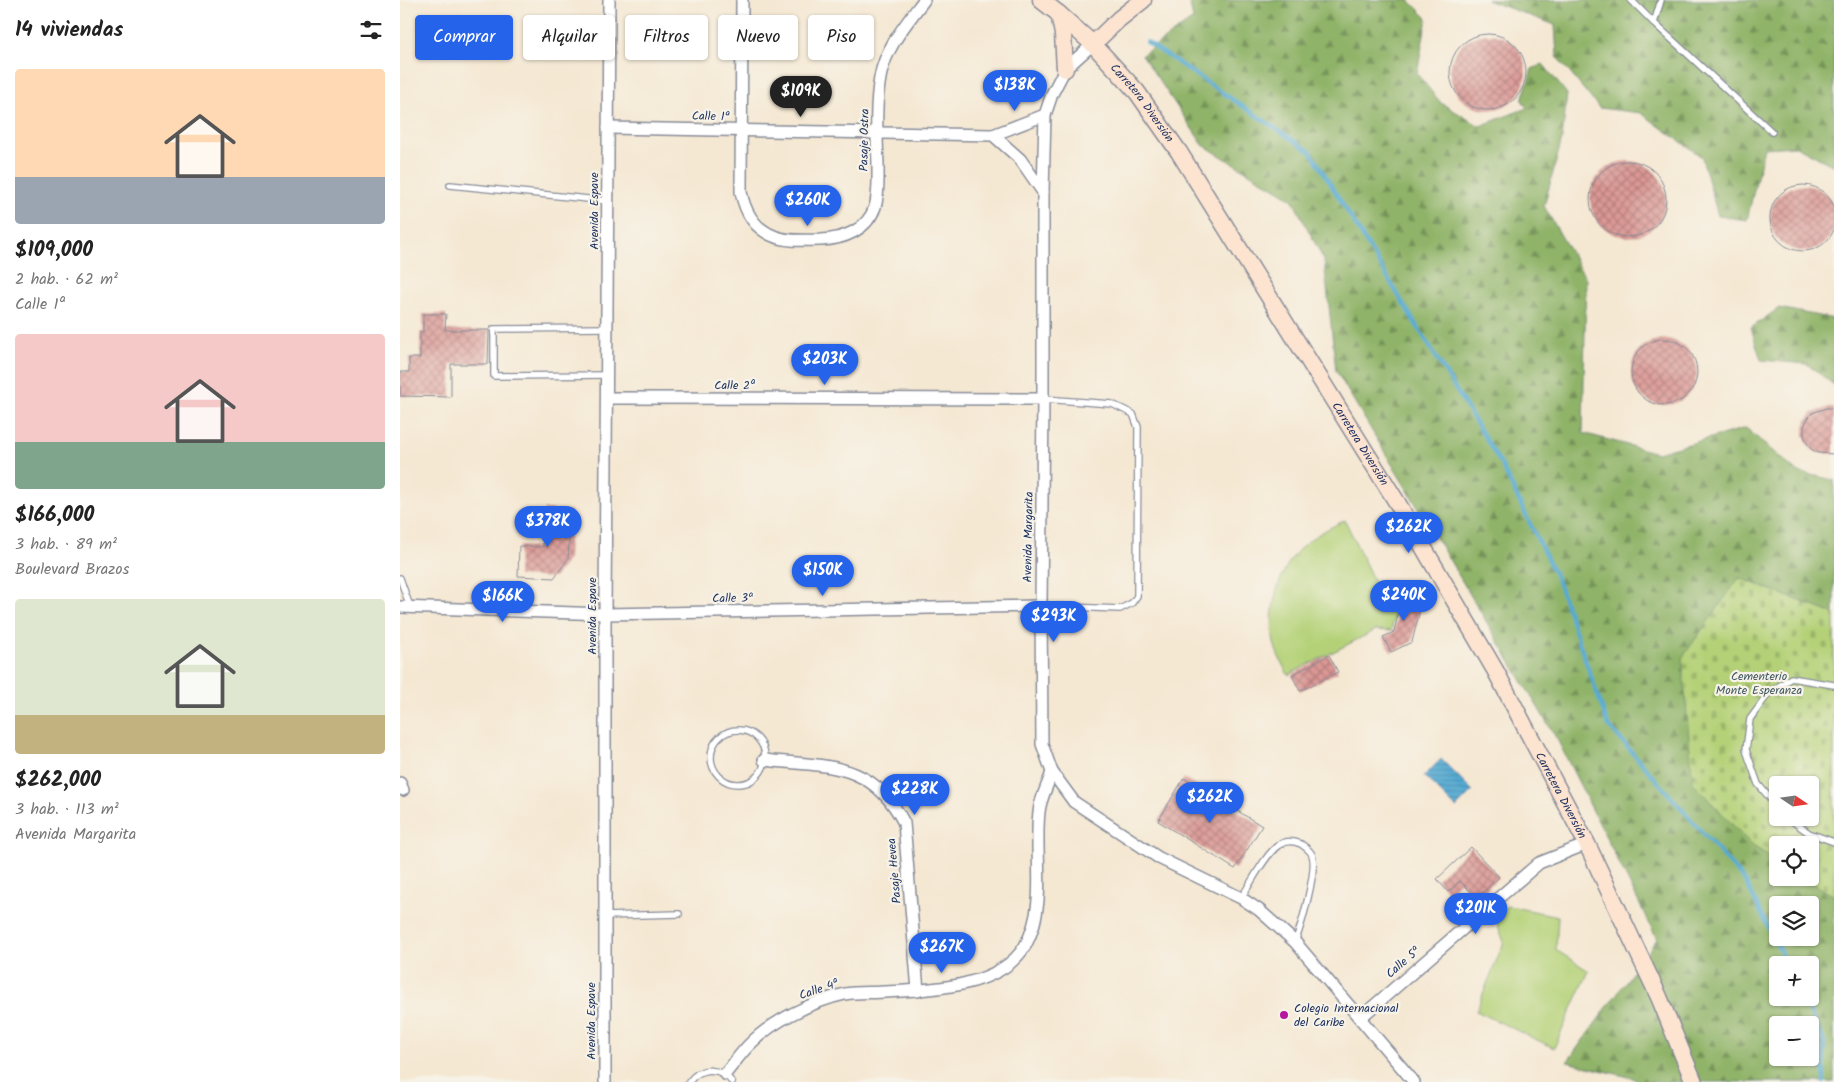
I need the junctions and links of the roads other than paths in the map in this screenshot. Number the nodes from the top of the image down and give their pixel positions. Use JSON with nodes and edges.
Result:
{"nodes":[{"id":1,"x":609,"y":0,"type":"edge"},
{"id":2,"x":742,"y":0,"type":"edge"},
{"id":3,"x":924,"y":0,"type":"edge"},
{"id":4,"x":1040,"y":0,"type":"edge"},
{"id":5,"x":1142,"y":0,"type":"edge"},
{"id":6,"x":1631,"y":0,"type":"edge"},
{"id":7,"x":1661,"y":0,"type":"edge"},
{"id":8,"x":1059,"y":14,"type":"junction"},
{"id":9,"x":1654,"y":23,"type":"junction"},
{"id":10,"x":1093,"y":44,"type":"junction"},
{"id":11,"x":1065,"y":69,"type":"junction"},
{"id":12,"x":1046,"y":115,"type":"junction"},
{"id":13,"x":608,"y":128,"type":"junction"},
{"id":14,"x":741,"y":130,"type":"junction"},
{"id":15,"x":877,"y":132,"type":"junction"},
{"id":16,"x":1772,"y":132,"type":"dead end"},
{"id":17,"x":993,"y":134,"type":"junction"},
{"id":18,"x":450,"y":185,"type":"dead end"},
{"id":19,"x":1043,"y":192,"type":"junction"},
{"id":20,"x":608,"y":201,"type":"junction"},
{"id":21,"x":607,"y":328,"type":"junction"},
{"id":22,"x":607,"y":375,"type":"junction"},
{"id":23,"x":607,"y":398,"type":"junction"},
{"id":24,"x":1043,"y":399,"type":"junction"},
{"id":25,"x":400,"y":578,"type":"edge"},
{"id":26,"x":1041,"y":606,"type":"junction"},
{"id":27,"x":405,"y":607,"type":"edge"},
{"id":28,"x":605,"y":614,"type":"junction"},
{"id":29,"x":1834,"y":685,"type":"edge"},
{"id":30,"x":764,"y":760,"type":"junction"},
{"id":31,"x":1052,"y":772,"type":"junction"},
{"id":32,"x":1769,"y":797,"type":"edge"},
{"id":33,"x":1799,"y":826,"type":"edge"},
{"id":34,"x":1834,"y":842,"type":"edge"},
{"id":35,"x":1587,"y":844,"type":"junction"},
{"id":36,"x":1242,"y":898,"type":"junction"},
{"id":37,"x":679,"y":914,"type":"dead end"},
{"id":38,"x":605,"y":916,"type":"junction"},
{"id":39,"x":1295,"y":942,"type":"junction"},
{"id":40,"x":918,"y":991,"type":"junction"},
{"id":41,"x":1360,"y":1018,"type":"junction"},
{"id":42,"x":728,"y":1078,"type":"edge"},
{"id":43,"x":605,"y":1082,"type":"edge"},
{"id":44,"x":689,"y":1082,"type":"edge"},
{"id":45,"x":1414,"y":1082,"type":"edge"},
{"id":46,"x":1694,"y":1082,"type":"edge"}],
"edges":[{"from":1,"to":13,"type":"street","name":"Avenida Espave"},
{"from":2,"to":14,"type":"street","name":"Pasaje Ostra"},
{"from":3,"to":15,"type":"street","name":"Pasaje Ostra"},
{"from":4,"to":8,"type":"main road","name":"Carretera Diversión"},
{"from":5,"to":10,"type":"main road"},
{"from":6,"to":9,"type":"lane"},
{"from":7,"to":9,"type":"lane"},
{"from":8,"to":10,"type":"main road","name":"Carretera Diversión"},
{"from":8,"to":11,"type":"main road"},
{"from":9,"to":16,"type":"lane"},
{"from":10,"to":11,"type":"street","name":"Avenida Margarita"},
{"from":10,"to":35,"type":"main road","name":"Carretera Diversión"},
{"from":11,"to":12,"type":"street","name":"Avenida Margarita"},
{"from":12,"to":17,"type":"street"},
{"from":12,"to":19,"type":"street","name":"Avenida Margarita"},
{"from":13,"to":14,"type":"street","name":"Calle 1ª"},
{"from":13,"to":20,"type":"street","name":"Avenida Espave"},
{"from":14,"to":15,"type":"street","name":"Calle 1ª"},
{"from":14,"to":15,"type":"street","name":"Pasaje Ostra"},
{"from":15,"to":17,"type":"street","name":"Calle 1ª"},
{"from":17,"to":19,"type":"street"},
{"from":18,"to":20,"type":"lane"},
{"from":19,"to":24,"type":"street","name":"Avenida Margarita"},
{"from":20,"to":21,"type":"street","name":"Avenida Espave"},
{"from":21,"to":22,"type":"street","name":"Avenida Espave"},
{"from":21,"to":22,"type":"lane"},
{"from":22,"to":23,"type":"street","name":"Avenida Espave"},
{"from":23,"to":24,"type":"street","name":"Calle 2ª"},
{"from":23,"to":28,"type":"street","name":"Avenida Espave"},
{"from":24,"to":26,"type":"street","name":"Avenida Margarita"},
{"from":24,"to":26,"type":"lane"},
{"from":25,"to":27,"type":"lane"},
{"from":26,"to":28,"type":"street","name":"Calle 3ª"},
{"from":26,"to":31,"type":"street","name":"Avenida Margarita"},
{"from":27,"to":28,"type":"street","name":"Calle 3ª"},
{"from":28,"to":38,"type":"street","name":"Avenida Espave"},
{"from":29,"to":32,"type":"lane"},
{"from":30,"to":30,"type":"lane"},
{"from":30,"to":40,"type":"street","name":"Pasaje Hevea"},
{"from":31,"to":36,"type":"street","name":"Avenida Margarita"},
{"from":31,"to":40,"type":"street","name":"Calle 4ª"},
{"from":33,"to":34,"type":"lane"},
{"from":35,"to":41,"type":"street","name":"Calle 5ª"},
{"from":35,"to":46,"type":"main road","name":"Carretera Diversión"},
{"from":36,"to":39,"type":"street","name":"Avenida Margarita"},
{"from":36,"to":39,"type":"lane"},
{"from":37,"to":38,"type":"lane"},
{"from":38,"to":43,"type":"street","name":"Avenida Espave"},
{"from":39,"to":41,"type":"street","name":"Avenida Margarita"},
{"from":40,"to":42,"type":"street","name":"Calle 4ª"},
{"from":41,"to":45,"type":"street","name":"Avenida Margarita"},
{"from":42,"to":44,"type":"lane"}]}
